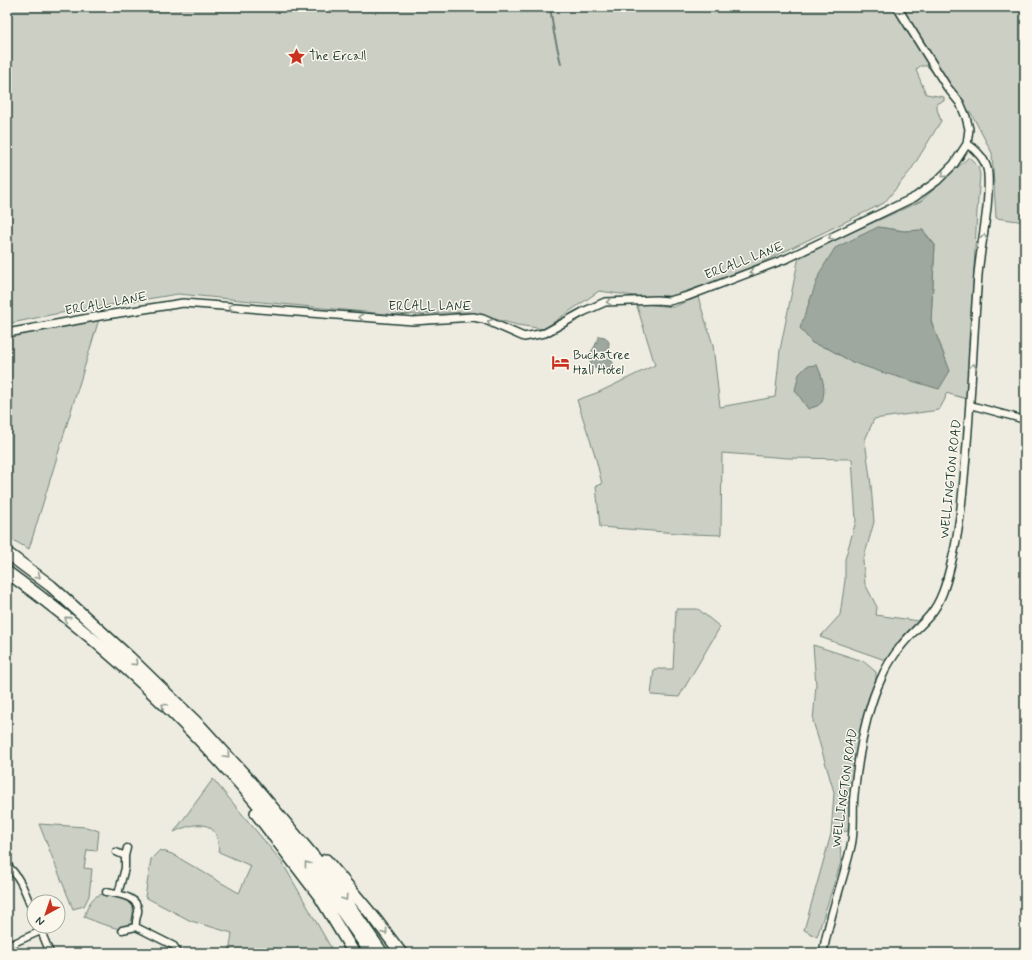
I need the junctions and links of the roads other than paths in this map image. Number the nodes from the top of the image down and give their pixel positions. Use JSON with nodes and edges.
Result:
{"nodes":[{"id":1,"x":896,"y":7,"type":"edge"},
{"id":2,"x":967,"y":144,"type":"junction"},
{"id":3,"x":7,"y":333,"type":"edge"},
{"id":4,"x":970,"y":405,"type":"junction"},
{"id":5,"x":1025,"y":420,"type":"edge"},
{"id":6,"x":7,"y":553,"type":"edge"},
{"id":7,"x":7,"y":572,"type":"edge"},
{"id":8,"x":178,"y":718,"type":"junction"},
{"id":9,"x":284,"y":820,"type":"junction"},
{"id":10,"x":127,"y":848,"type":"dead end"},
{"id":11,"x":116,"y":852,"type":"dead end"},
{"id":12,"x":125,"y":856,"type":"junction"},
{"id":13,"x":7,"y":865,"type":"edge"},
{"id":14,"x":106,"y":892,"type":"dead end"},
{"id":15,"x":118,"y":894,"type":"junction"},
{"id":16,"x":26,"y":895,"type":"edge"},
{"id":17,"x":136,"y":927,"type":"junction"},
{"id":18,"x":122,"y":930,"type":"dead end"},
{"id":19,"x":30,"y":934,"type":"edge"},
{"id":20,"x":42,"y":934,"type":"edge"},
{"id":21,"x":7,"y":946,"type":"edge"},
{"id":22,"x":50,"y":953,"type":"edge"},
{"id":23,"x":178,"y":953,"type":"edge"},
{"id":24,"x":354,"y":953,"type":"edge"},
{"id":25,"x":371,"y":953,"type":"edge"},
{"id":26,"x":382,"y":953,"type":"edge"},
{"id":27,"x":401,"y":953,"type":"edge"},
{"id":28,"x":823,"y":953,"type":"edge"}],
"edges":[{"from":1,"to":2,"type":"street"},
{"from":2,"to":3,"type":"street","name":"ERCALL LANE","one_way":true},
{"from":4,"to":2,"type":"street","name":"WELLINGTON ROAD","one_way":true},
{"from":4,"to":5,"type":"street"},
{"from":4,"to":28,"type":"street","name":"WELLINGTON ROAD"},
{"from":6,"to":9,"type":"highway","one_way":true},
{"from":8,"to":7,"type":"highway","one_way":true},
{"from":8,"to":24,"type":"highway"},
{"from":25,"to":8,"type":"highway","one_way":true},
{"from":9,"to":26,"type":"highway","one_way":true},
{"from":9,"to":27,"type":"highway","one_way":true},
{"from":10,"to":12,"type":"street"},
{"from":11,"to":12,"type":"street"},
{"from":12,"to":15,"type":"street"},
{"from":13,"to":16,"type":"street"},
{"from":14,"to":15,"type":"street"},
{"from":15,"to":17,"type":"street"},
{"from":17,"to":18,"type":"street"},
{"from":17,"to":23,"type":"street"},
{"from":19,"to":21,"type":"street"},
{"from":20,"to":22,"type":"street"}]}
